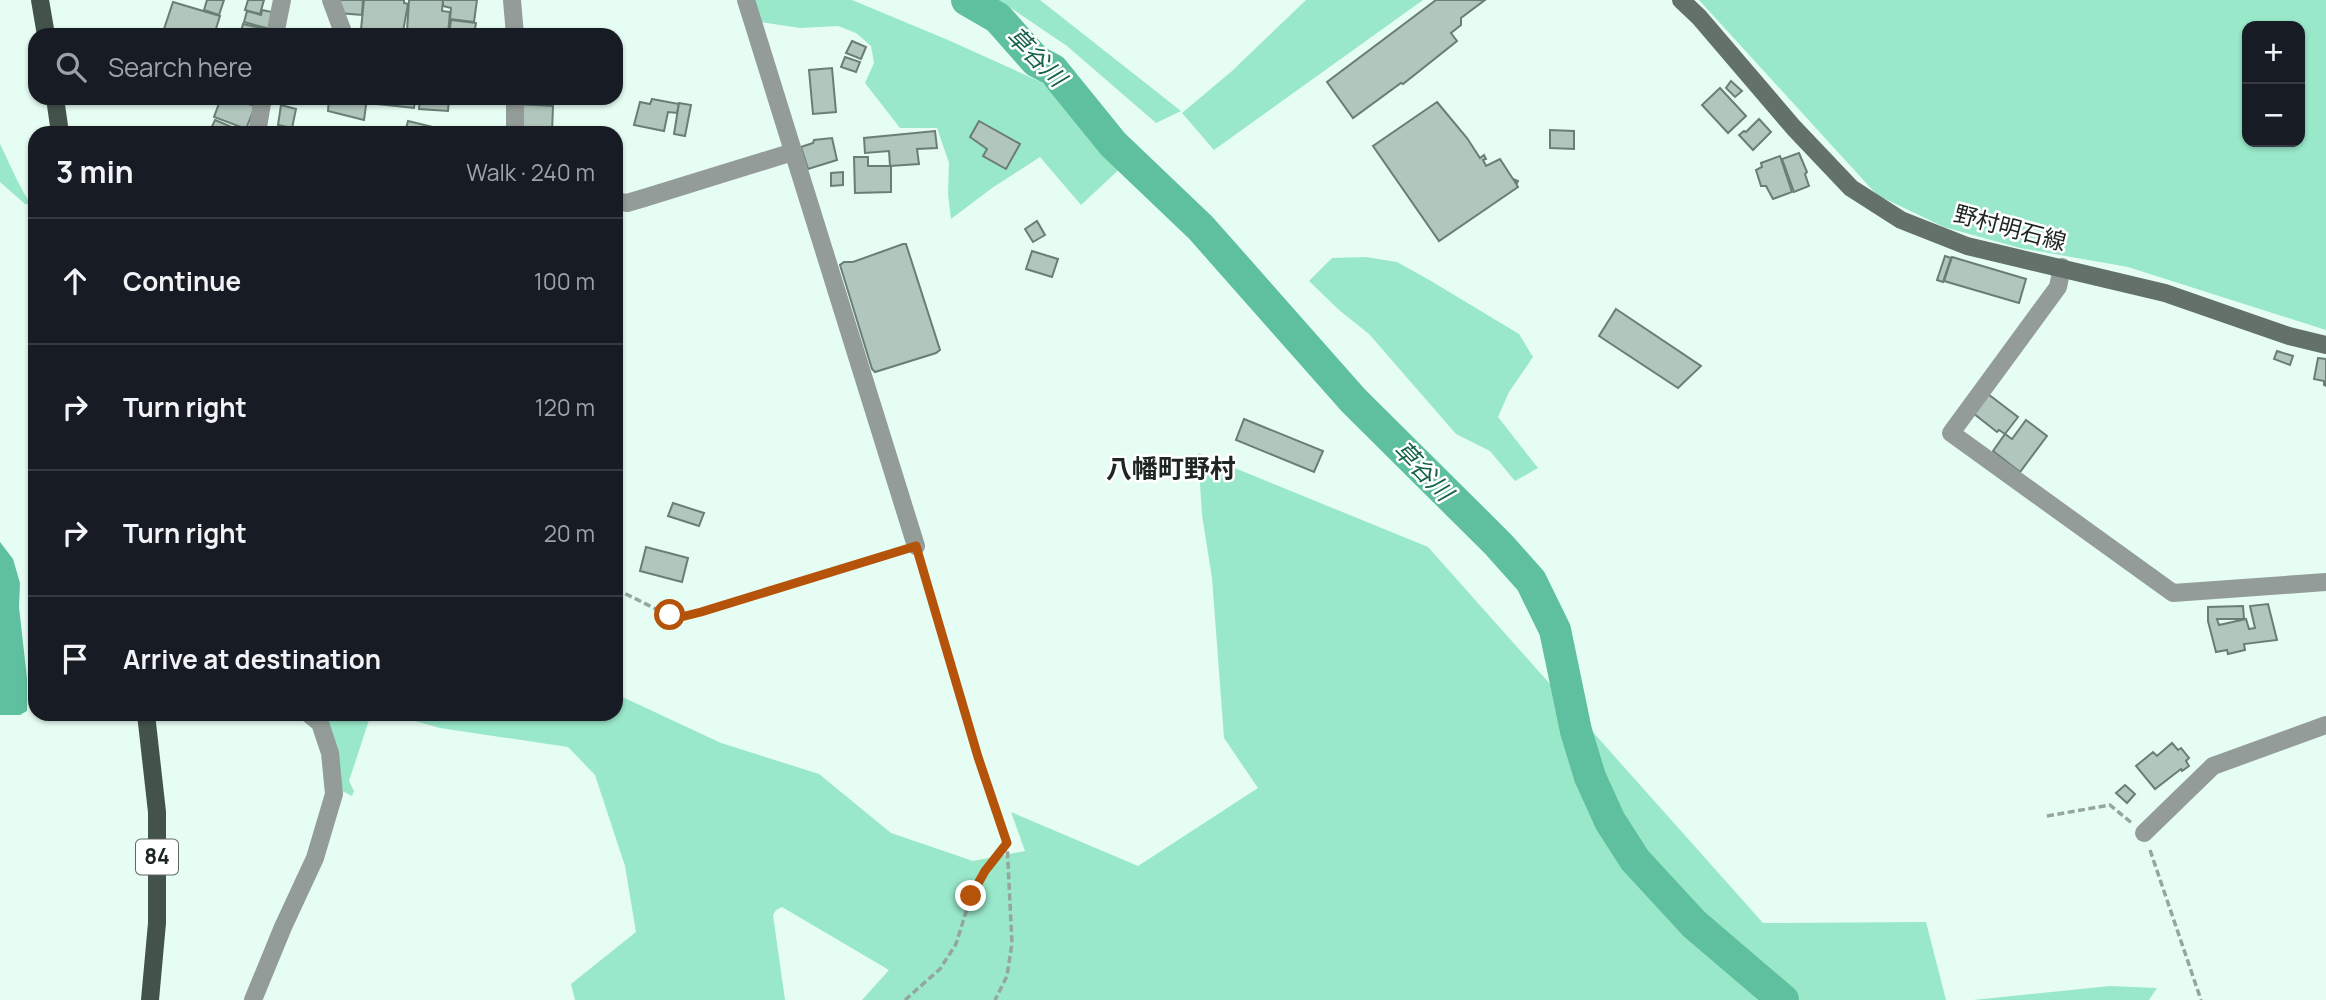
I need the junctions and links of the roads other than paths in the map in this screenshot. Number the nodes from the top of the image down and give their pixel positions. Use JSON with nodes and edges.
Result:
{"nodes":[{"id":1,"x":40,"y":0,"type":"edge"},
{"id":2,"x":282,"y":0,"type":"edge"},
{"id":3,"x":331,"y":0,"type":"edge"},
{"id":4,"x":512,"y":0,"type":"edge"},
{"id":5,"x":746,"y":0,"type":"edge"},
{"id":6,"x":1681,"y":0,"type":"edge"},
{"id":7,"x":45,"y":28,"type":"edge"},
{"id":8,"x":276,"y":28,"type":"edge"},
{"id":9,"x":341,"y":28,"type":"edge"},
{"id":10,"x":514,"y":28,"type":"edge"},
{"id":11,"x":56,"y":105,"type":"edge"},
{"id":12,"x":262,"y":105,"type":"edge"},
{"id":13,"x":514,"y":105,"type":"edge"},
{"id":14,"x":59,"y":126,"type":"edge"},
{"id":15,"x":258,"y":126,"type":"edge"},
{"id":16,"x":515,"y":126,"type":"edge"},
{"id":17,"x":793,"y":152,"type":"junction"},
{"id":18,"x":623,"y":202,"type":"edge"},
{"id":19,"x":2062,"y":267,"type":"junction"},
{"id":20,"x":2326,"y":345,"type":"edge"},
{"id":21,"x":916,"y":546,"type":"road end"},
{"id":22,"x":2326,"y":582,"type":"edge"},
{"id":23,"x":147,"y":721,"type":"edge"},
{"id":24,"x":318,"y":721,"type":"edge"},
{"id":25,"x":2326,"y":725,"type":"edge"},
{"id":26,"x":2144,"y":833,"type":"road end"},
{"id":27,"x":150,"y":1000,"type":"edge"},
{"id":28,"x":253,"y":1000,"type":"edge"}],
"edges":[{"from":1,"to":7,"type":"main road"},
{"from":2,"to":8,"type":"street"},
{"from":3,"to":9,"type":"street"},
{"from":4,"to":10,"type":"street"},
{"from":5,"to":17,"type":"street"},
{"from":6,"to":19,"type":"main road","name":"野村明石線"},
{"from":11,"to":14,"type":"main road"},
{"from":12,"to":15,"type":"street"},
{"from":13,"to":16,"type":"street"},
{"from":17,"to":18,"type":"street"},
{"from":17,"to":21,"type":"street"},
{"from":19,"to":20,"type":"main road","name":"野村明石線"},
{"from":19,"to":22,"type":"street"},
{"from":23,"to":27,"type":"main road","number":"84"},
{"from":24,"to":28,"type":"street"},
{"from":25,"to":26,"type":"street"}]}
